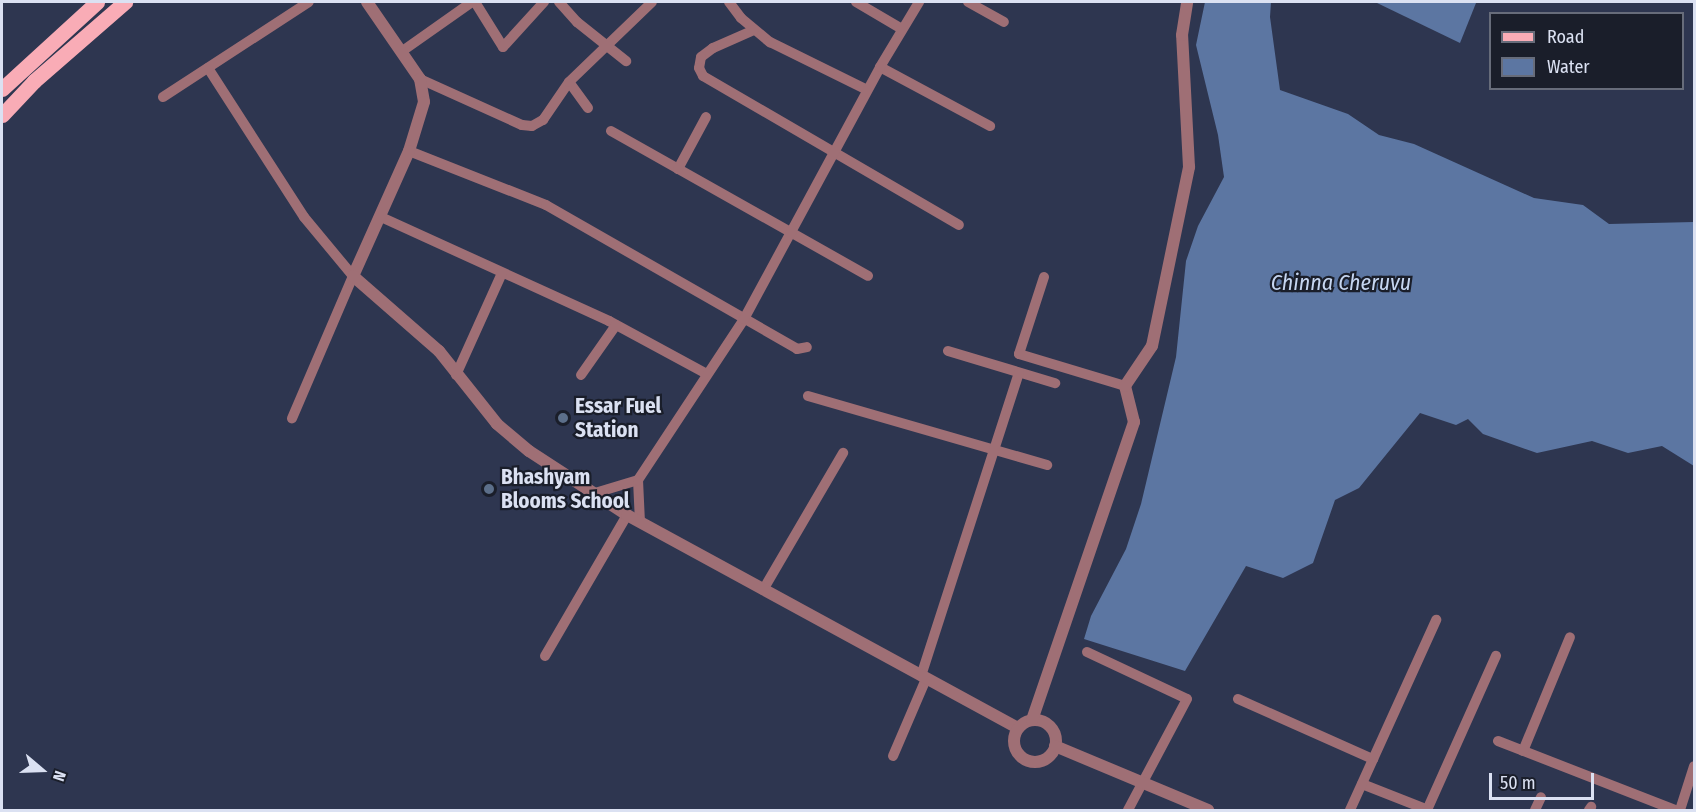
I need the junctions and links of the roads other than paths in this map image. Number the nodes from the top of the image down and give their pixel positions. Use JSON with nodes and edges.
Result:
{"nodes":[{"id":1,"x":97,"y":2,"type":"edge"},
{"id":2,"x":125,"y":2,"type":"edge"},
{"id":3,"x":309,"y":2,"type":"edge"},
{"id":4,"x":367,"y":2,"type":"edge"},
{"id":5,"x":473,"y":2,"type":"edge"},
{"id":6,"x":544,"y":2,"type":"edge"},
{"id":7,"x":559,"y":2,"type":"edge"},
{"id":8,"x":652,"y":2,"type":"edge"},
{"id":9,"x":729,"y":2,"type":"edge"},
{"id":10,"x":856,"y":2,"type":"edge"},
{"id":11,"x":919,"y":2,"type":"edge"},
{"id":12,"x":968,"y":2,"type":"edge"},
{"id":13,"x":1187,"y":2,"type":"edge"},
{"id":14,"x":1004,"y":22,"type":"dead end"},
{"id":15,"x":902,"y":29,"type":"junction"},
{"id":16,"x":754,"y":30,"type":"junction"},
{"id":17,"x":607,"y":45,"type":"junction"},
{"id":18,"x":401,"y":52,"type":"junction"},
{"id":19,"x":626,"y":61,"type":"dead end"},
{"id":20,"x":880,"y":67,"type":"junction"},
{"id":21,"x":208,"y":68,"type":"junction"},
{"id":22,"x":420,"y":79,"type":"junction"},
{"id":23,"x":569,"y":82,"type":"junction"},
{"id":24,"x":2,"y":89,"type":"edge"},
{"id":25,"x":867,"y":90,"type":"junction"},
{"id":26,"x":163,"y":97,"type":"dead end"},
{"id":27,"x":588,"y":108,"type":"dead end"},
{"id":28,"x":2,"y":115,"type":"edge"},
{"id":29,"x":706,"y":117,"type":"dead end"},
{"id":30,"x":990,"y":126,"type":"dead end"},
{"id":31,"x":611,"y":131,"type":"dead end"},
{"id":32,"x":409,"y":151,"type":"junction"},
{"id":33,"x":835,"y":152,"type":"junction"},
{"id":34,"x":678,"y":169,"type":"junction"},
{"id":35,"x":381,"y":217,"type":"junction"},
{"id":36,"x":959,"y":225,"type":"dead end"},
{"id":37,"x":791,"y":233,"type":"junction"},
{"id":38,"x":502,"y":273,"type":"junction"},
{"id":39,"x":353,"y":276,"type":"junction"},
{"id":40,"x":868,"y":276,"type":"dead end"},
{"id":41,"x":1044,"y":277,"type":"dead end"},
{"id":42,"x":744,"y":319,"type":"junction"},
{"id":43,"x":616,"y":325,"type":"junction"},
{"id":44,"x":807,"y":347,"type":"dead end"},
{"id":45,"x":948,"y":351,"type":"dead end"},
{"id":46,"x":1019,"y":373,"type":"junction"},
{"id":47,"x":708,"y":374,"type":"junction"},
{"id":48,"x":456,"y":375,"type":"junction"},
{"id":49,"x":581,"y":375,"type":"dead end"},
{"id":50,"x":1055,"y":383,"type":"dead end"},
{"id":51,"x":1125,"y":386,"type":"junction"},
{"id":52,"x":808,"y":396,"type":"dead end"},
{"id":53,"x":292,"y":418,"type":"dead end"},
{"id":54,"x":995,"y":450,"type":"junction"},
{"id":55,"x":843,"y":453,"type":"dead end"},
{"id":56,"x":1047,"y":465,"type":"dead end"},
{"id":57,"x":638,"y":480,"type":"junction"},
{"id":58,"x":595,"y":493,"type":"junction"},
{"id":59,"x":627,"y":515,"type":"junction"},
{"id":60,"x":640,"y":522,"type":"junction"},
{"id":61,"x":763,"y":590,"type":"junction"},
{"id":62,"x":1436,"y":620,"type":"dead end"},
{"id":63,"x":1570,"y":637,"type":"dead end"},
{"id":64,"x":1087,"y":652,"type":"dead end"},
{"id":65,"x":545,"y":656,"type":"dead end"},
{"id":66,"x":1496,"y":656,"type":"dead end"},
{"id":67,"x":924,"y":677,"type":"junction"},
{"id":68,"x":1238,"y":699,"type":"dead end"},
{"id":69,"x":1032,"y":720,"type":"junction"},
{"id":70,"x":1017,"y":728,"type":"junction"},
{"id":71,"x":1498,"y":741,"type":"dead end"},
{"id":72,"x":1055,"y":746,"type":"junction"},
{"id":73,"x":1523,"y":751,"type":"junction"},
{"id":74,"x":893,"y":756,"type":"dead end"},
{"id":75,"x":1373,"y":759,"type":"junction"},
{"id":76,"x":1695,"y":766,"type":"edge"},
{"id":77,"x":1141,"y":781,"type":"junction"},
{"id":78,"x":1362,"y":784,"type":"junction"},
{"id":79,"x":1541,"y":797,"type":"dead end"},
{"id":80,"x":1128,"y":810,"type":"edge"},
{"id":81,"x":1208,"y":810,"type":"edge"},
{"id":82,"x":1350,"y":810,"type":"edge"},
{"id":83,"x":1427,"y":810,"type":"edge"},
{"id":84,"x":1535,"y":810,"type":"edge"},
{"id":85,"x":1675,"y":810,"type":"edge"},
{"id":86,"x":1680,"y":810,"type":"edge"}],
"edges":[{"from":1,"to":24,"type":"main road"},
{"from":2,"to":28,"type":"main road"},
{"from":3,"to":21,"type":"street"},
{"from":4,"to":18,"type":"street"},
{"from":5,"to":6,"type":"street"},
{"from":5,"to":18,"type":"street"},
{"from":7,"to":17,"type":"street"},
{"from":8,"to":17,"type":"street"},
{"from":9,"to":16,"type":"street"},
{"from":10,"to":15,"type":"street"},
{"from":11,"to":15,"type":"street"},
{"from":12,"to":14,"type":"street"},
{"from":13,"to":51,"type":"street"},
{"from":15,"to":20,"type":"street"},
{"from":16,"to":25,"type":"street"},
{"from":16,"to":33,"type":"street"},
{"from":17,"to":19,"type":"street"},
{"from":17,"to":23,"type":"street"},
{"from":18,"to":22,"type":"street"},
{"from":20,"to":25,"type":"street"},
{"from":20,"to":30,"type":"street"},
{"from":21,"to":26,"type":"street"},
{"from":21,"to":39,"type":"street"},
{"from":22,"to":23,"type":"street"},
{"from":22,"to":32,"type":"street"},
{"from":23,"to":27,"type":"street"},
{"from":25,"to":33,"type":"street"},
{"from":29,"to":34,"type":"street"},
{"from":31,"to":34,"type":"street"},
{"from":32,"to":35,"type":"street"},
{"from":32,"to":42,"type":"street"},
{"from":33,"to":36,"type":"street"},
{"from":33,"to":37,"type":"street"},
{"from":34,"to":37,"type":"street"},
{"from":35,"to":38,"type":"street"},
{"from":35,"to":39,"type":"street"},
{"from":37,"to":40,"type":"street"},
{"from":37,"to":42,"type":"street"},
{"from":38,"to":43,"type":"street"},
{"from":38,"to":48,"type":"street"},
{"from":39,"to":48,"type":"street"},
{"from":39,"to":53,"type":"street"},
{"from":41,"to":51,"type":"street"},
{"from":42,"to":44,"type":"street"},
{"from":42,"to":47,"type":"street"},
{"from":43,"to":47,"type":"street"},
{"from":43,"to":49,"type":"street"},
{"from":45,"to":46,"type":"street"},
{"from":46,"to":50,"type":"street"},
{"from":46,"to":54,"type":"street"},
{"from":47,"to":57,"type":"street"},
{"from":48,"to":58,"type":"street"},
{"from":51,"to":69,"type":"street"},
{"from":52,"to":54,"type":"street"},
{"from":54,"to":56,"type":"street"},
{"from":54,"to":67,"type":"street"},
{"from":55,"to":61,"type":"street"},
{"from":57,"to":58,"type":"street"},
{"from":57,"to":60,"type":"street"},
{"from":58,"to":59,"type":"street"},
{"from":59,"to":60,"type":"street"},
{"from":59,"to":65,"type":"street"},
{"from":60,"to":61,"type":"street"},
{"from":61,"to":67,"type":"street"},
{"from":62,"to":75,"type":"street"},
{"from":63,"to":73,"type":"street"},
{"from":64,"to":77,"type":"street"},
{"from":66,"to":83,"type":"street"},
{"from":67,"to":70,"type":"street"},
{"from":67,"to":74,"type":"street"},
{"from":68,"to":75,"type":"street"},
{"from":69,"to":70,"type":"street"},
{"from":69,"to":72,"type":"street"},
{"from":70,"to":72,"type":"street"},
{"from":71,"to":73,"type":"street"},
{"from":72,"to":77,"type":"street"},
{"from":73,"to":85,"type":"street"},
{"from":75,"to":78,"type":"street"},
{"from":76,"to":86,"type":"street"},
{"from":77,"to":80,"type":"street"},
{"from":77,"to":81,"type":"street"},
{"from":78,"to":82,"type":"street"},
{"from":78,"to":83,"type":"street"},
{"from":79,"to":84,"type":"street"}]}
